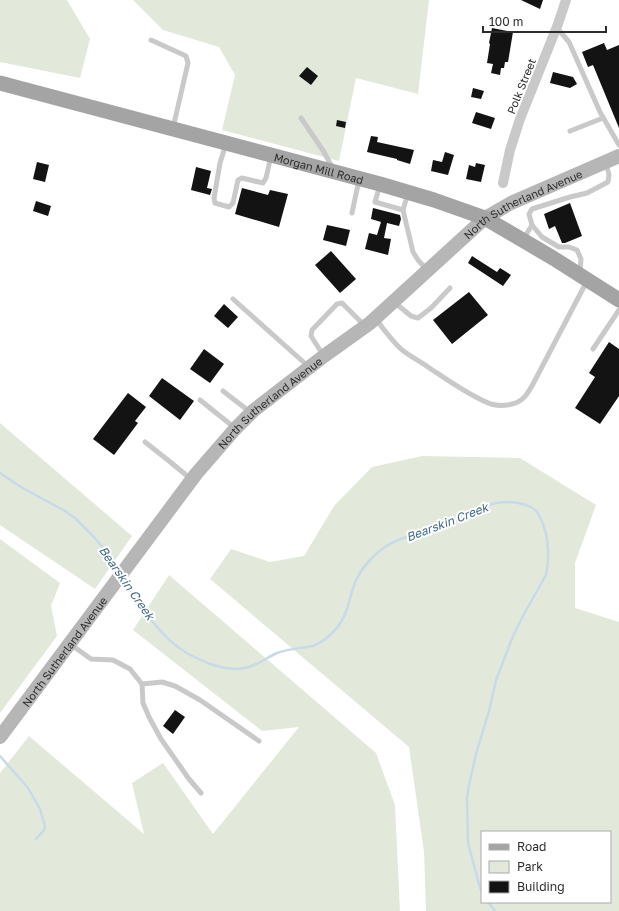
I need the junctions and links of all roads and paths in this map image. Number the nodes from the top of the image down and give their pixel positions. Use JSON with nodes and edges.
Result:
{"nodes":[{"id":1,"x":566,"y":0,"type":"edge"},
{"id":2,"x":557,"y":28,"type":"junction"},
{"id":3,"x":150,"y":40,"type":"dead end"},
{"id":4,"x":0,"y":83,"type":"edge"},
{"id":5,"x":301,"y":118,"type":"dead end"},
{"id":6,"x":603,"y":118,"type":"junction"},
{"id":7,"x":173,"y":129,"type":"junction"},
{"id":8,"x":570,"y":131,"type":"dead end"},
{"id":9,"x":226,"y":143,"type":"junction"},
{"id":10,"x":619,"y":145,"type":"edge"},
{"id":11,"x":271,"y":155,"type":"junction"},
{"id":12,"x":619,"y":156,"type":"edge"},
{"id":13,"x":605,"y":162,"type":"junction"},
{"id":14,"x":335,"y":172,"type":"junction"},
{"id":15,"x":359,"y":179,"type":"junction"},
{"id":16,"x":503,"y":183,"type":"dead end"},
{"id":17,"x":380,"y":184,"type":"junction"},
{"id":18,"x":408,"y":192,"type":"junction"},
{"id":19,"x":403,"y":210,"type":"junction"},
{"id":20,"x":352,"y":213,"type":"dead end"},
{"id":21,"x":485,"y":218,"type":"junction"},
{"id":22,"x":532,"y":225,"type":"junction"},
{"id":23,"x":523,"y":240,"type":"junction"},
{"id":24,"x":428,"y":271,"type":"junction"},
{"id":25,"x":584,"y":277,"type":"junction"},
{"id":26,"x":450,"y":288,"type":"dead end"},
{"id":27,"x":233,"y":299,"type":"dead end"},
{"id":28,"x":394,"y":302,"type":"junction"},
{"id":29,"x":619,"y":302,"type":"edge"},
{"id":30,"x":371,"y":322,"type":"junction"},
{"id":31,"x":593,"y":349,"type":"dead end"},
{"id":32,"x":324,"y":356,"type":"junction"},
{"id":33,"x":310,"y":367,"type":"junction"},
{"id":34,"x":223,"y":391,"type":"dead end"},
{"id":35,"x":200,"y":400,"type":"dead end"},
{"id":36,"x":251,"y":413,"type":"junction"},
{"id":37,"x":236,"y":428,"type":"junction"},
{"id":38,"x":145,"y":442,"type":"dead end"},
{"id":39,"x":192,"y":480,"type":"junction"},
{"id":40,"x":69,"y":644,"type":"junction"},
{"id":41,"x":142,"y":684,"type":"junction"},
{"id":42,"x":0,"y":737,"type":"edge"},
{"id":43,"x":259,"y":741,"type":"dead end"},
{"id":44,"x":201,"y":793,"type":"dead end"}],
"edges":[{"from":1,"to":2,"type":"street","name":"Polk Street"},
{"from":2,"to":6,"type":"lane"},
{"from":2,"to":16,"type":"street","name":"Polk Street"},
{"from":3,"to":7,"type":"lane"},
{"from":4,"to":7,"type":"main road","name":"Morgan Mill Road"},
{"from":5,"to":14,"type":"lane"},
{"from":6,"to":8,"type":"lane"},
{"from":6,"to":10,"type":"lane"},
{"from":7,"to":9,"type":"main road","name":"Morgan Mill Road"},
{"from":9,"to":11,"type":"main road","name":"Morgan Mill Road"},
{"from":9,"to":11,"type":"lane"},
{"from":11,"to":14,"type":"main road","name":"Morgan Mill Road"},
{"from":12,"to":13,"type":"street","name":"North Sutherland Avenue"},
{"from":13,"to":21,"type":"street","name":"North Sutherland Avenue"},
{"from":13,"to":22,"type":"lane"},
{"from":14,"to":15,"type":"main road","name":"Morgan Mill Road"},
{"from":15,"to":17,"type":"main road","name":"Morgan Mill Road"},
{"from":15,"to":20,"type":"lane"},
{"from":17,"to":18,"type":"main road","name":"Morgan Mill Road"},
{"from":17,"to":19,"type":"lane"},
{"from":18,"to":19,"type":"lane"},
{"from":18,"to":21,"type":"main road","name":"Morgan Mill Road"},
{"from":19,"to":24,"type":"lane"},
{"from":21,"to":23,"type":"main road","name":"Morgan Mill Road"},
{"from":21,"to":24,"type":"street","name":"North Sutherland Avenue"},
{"from":22,"to":23,"type":"lane"},
{"from":22,"to":25,"type":"lane"},
{"from":23,"to":25,"type":"main road","name":"Morgan Mill Road"},
{"from":24,"to":28,"type":"street","name":"North Sutherland Avenue"},
{"from":25,"to":29,"type":"main road","name":"Morgan Mill Road"},
{"from":25,"to":30,"type":"lane"},
{"from":26,"to":28,"type":"lane"},
{"from":27,"to":33,"type":"lane"},
{"from":28,"to":30,"type":"street","name":"North Sutherland Avenue"},
{"from":29,"to":31,"type":"lane"},
{"from":30,"to":32,"type":"street","name":"North Sutherland Avenue"},
{"from":30,"to":32,"type":"lane"},
{"from":32,"to":33,"type":"street","name":"North Sutherland Avenue"},
{"from":33,"to":36,"type":"street","name":"North Sutherland Avenue"},
{"from":34,"to":36,"type":"lane"},
{"from":35,"to":37,"type":"lane"},
{"from":36,"to":37,"type":"street","name":"North Sutherland Avenue"},
{"from":37,"to":39,"type":"street","name":"North Sutherland Avenue"},
{"from":38,"to":39,"type":"lane"},
{"from":39,"to":40,"type":"street","name":"North Sutherland Avenue"},
{"from":40,"to":41,"type":"lane"},
{"from":40,"to":42,"type":"street","name":"North Sutherland Avenue"},
{"from":41,"to":43,"type":"lane"},
{"from":41,"to":44,"type":"lane"}]}
